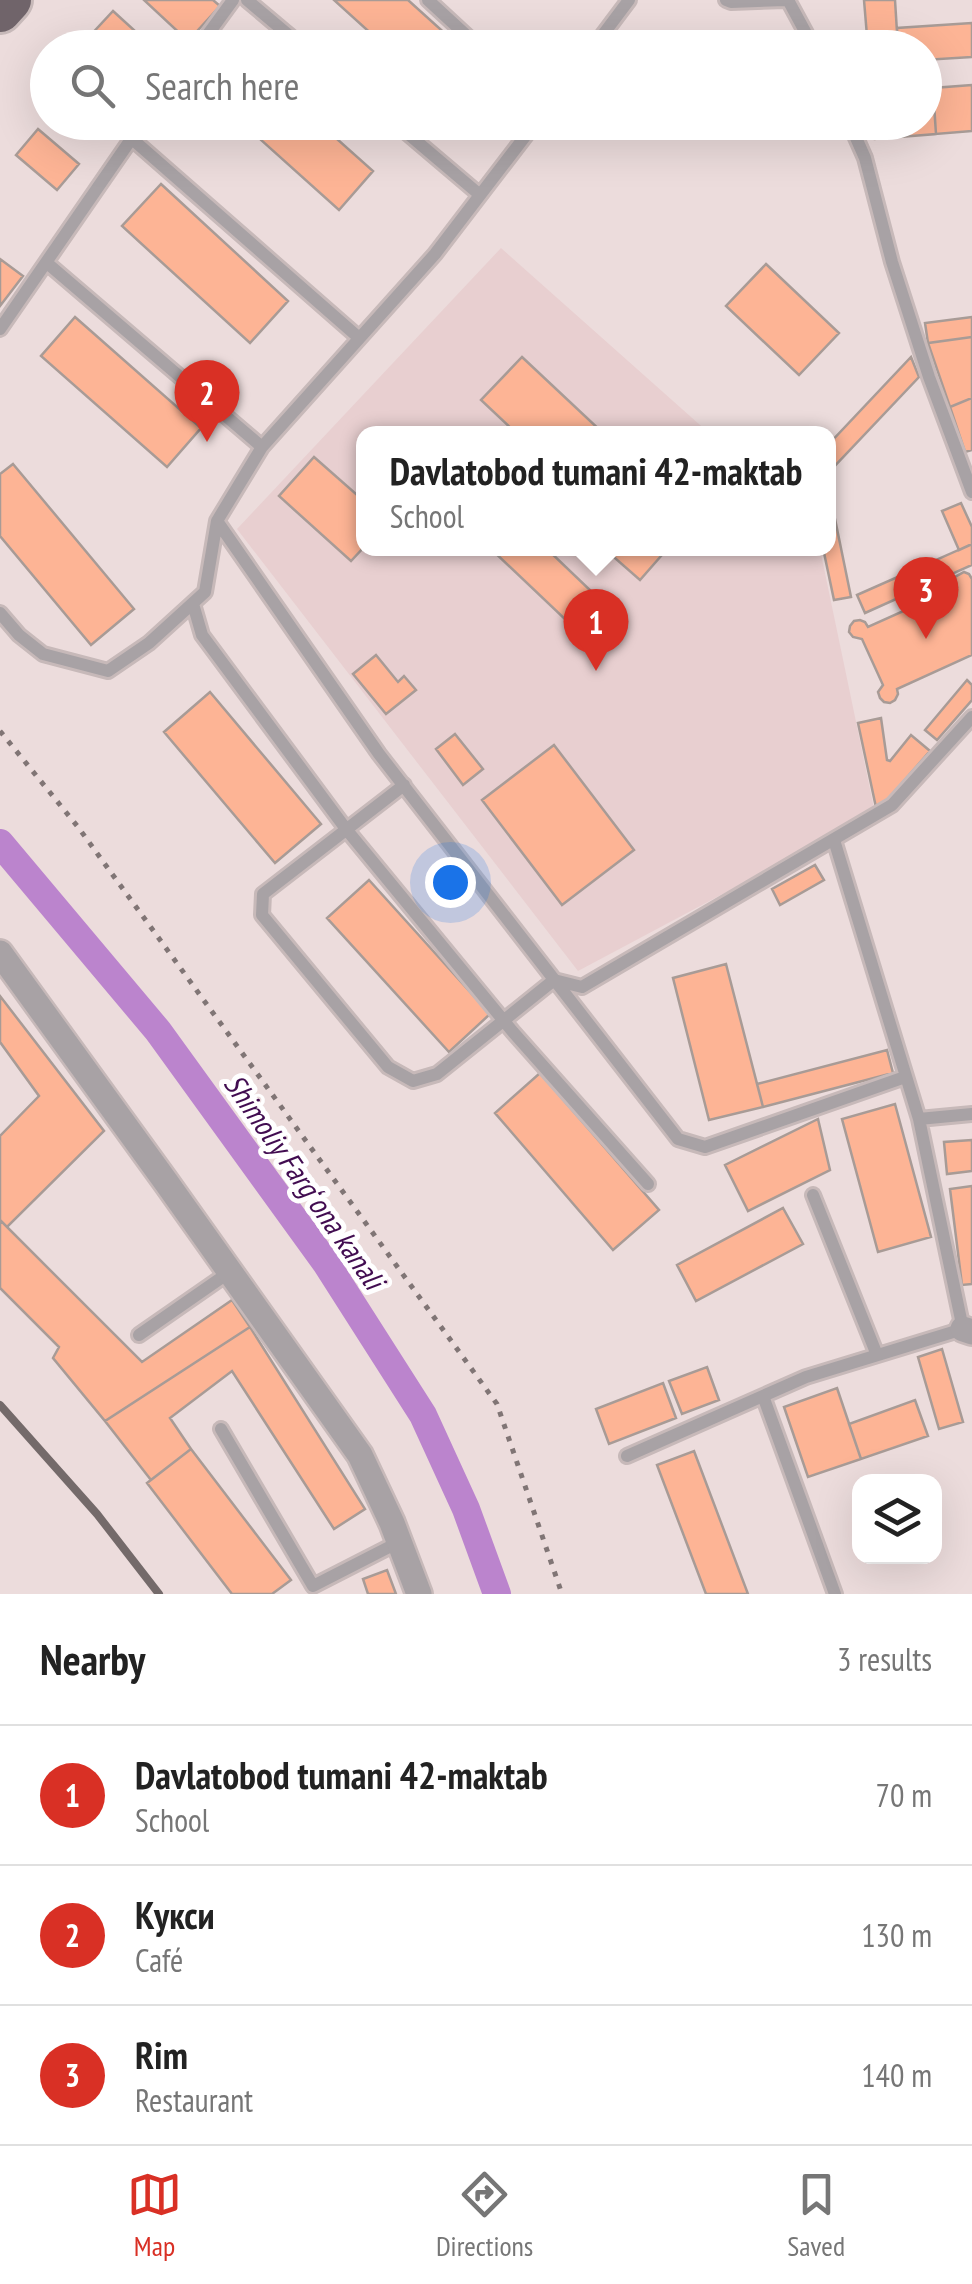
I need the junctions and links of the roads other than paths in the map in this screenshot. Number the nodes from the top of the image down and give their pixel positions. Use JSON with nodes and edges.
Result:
{"nodes":[{"id":1,"x":10,"y":0,"type":"edge"},
{"id":2,"x":234,"y":0,"type":"edge"},
{"id":3,"x":247,"y":0,"type":"edge"},
{"id":4,"x":428,"y":0,"type":"edge"},
{"id":5,"x":629,"y":0,"type":"edge"},
{"id":6,"x":726,"y":0,"type":"edge"},
{"id":7,"x":764,"y":0,"type":"edge"},
{"id":8,"x":786,"y":0,"type":"edge"},
{"id":9,"x":0,"y":11,"type":"edge"},
{"id":10,"x":212,"y":30,"type":"edge"},
{"id":11,"x":283,"y":30,"type":"edge"},
{"id":12,"x":460,"y":30,"type":"edge"},
{"id":13,"x":606,"y":30,"type":"edge"},
{"id":14,"x":804,"y":30,"type":"edge"},
{"id":15,"x":130,"y":140,"type":"edge"},
{"id":16,"x":133,"y":140,"type":"edge"},
{"id":17,"x":415,"y":140,"type":"edge"},
{"id":18,"x":522,"y":140,"type":"edge"},
{"id":19,"x":857,"y":140,"type":"edge"},
{"id":20,"x":480,"y":195,"type":"junction"},
{"id":21,"x":47,"y":263,"type":"junction"},
{"id":22,"x":0,"y":329,"type":"edge"},
{"id":23,"x":358,"y":337,"type":"junction"},
{"id":24,"x":262,"y":447,"type":"junction"},
{"id":25,"x":972,"y":492,"type":"edge"},
{"id":26,"x":217,"y":521,"type":"junction"},
{"id":27,"x":193,"y":604,"type":"junction"},
{"id":28,"x":0,"y":613,"type":"edge"},
{"id":29,"x":972,"y":717,"type":"edge"},
{"id":30,"x":404,"y":785,"type":"junction"},
{"id":31,"x":346,"y":830,"type":"junction"},
{"id":32,"x":834,"y":840,"type":"junction"},
{"id":33,"x":0,"y":954,"type":"edge"},
{"id":34,"x":554,"y":980,"type":"junction"},
{"id":35,"x":503,"y":1020,"type":"junction"},
{"id":36,"x":905,"y":1077,"type":"junction"},
{"id":37,"x":972,"y":1114,"type":"edge"},
{"id":38,"x":919,"y":1119,"type":"junction"},
{"id":39,"x":648,"y":1184,"type":"dead end"},
{"id":40,"x":814,"y":1195,"type":"dead end"},
{"id":41,"x":231,"y":1272,"type":"junction"},
{"id":42,"x":967,"y":1330,"type":"edge"},
{"id":43,"x":139,"y":1335,"type":"dead end"},
{"id":44,"x":877,"y":1355,"type":"junction"},
{"id":45,"x":763,"y":1396,"type":"junction"},
{"id":46,"x":221,"y":1430,"type":"dead end"},
{"id":47,"x":627,"y":1456,"type":"dead end"},
{"id":48,"x":399,"y":1542,"type":"junction"},
{"id":49,"x":418,"y":1594,"type":"edge"},
{"id":50,"x":835,"y":1594,"type":"edge"}],
"edges":[{"from":1,"to":9,"type":"highway"},
{"from":2,"to":10,"type":"lane"},
{"from":3,"to":11,"type":"lane"},
{"from":4,"to":12,"type":"lane"},
{"from":5,"to":13,"type":"lane"},
{"from":6,"to":7,"type":"lane"},
{"from":7,"to":8,"type":"lane"},
{"from":8,"to":14,"type":"lane"},
{"from":15,"to":21,"type":"lane"},
{"from":16,"to":23,"type":"lane"},
{"from":17,"to":20,"type":"lane"},
{"from":18,"to":20,"type":"lane"},
{"from":19,"to":25,"type":"lane"},
{"from":20,"to":23,"type":"lane"},
{"from":21,"to":22,"type":"lane"},
{"from":21,"to":24,"type":"lane"},
{"from":23,"to":24,"type":"lane"},
{"from":24,"to":26,"type":"lane"},
{"from":26,"to":27,"type":"lane"},
{"from":26,"to":30,"type":"lane"},
{"from":27,"to":28,"type":"lane"},
{"from":27,"to":31,"type":"lane"},
{"from":29,"to":32,"type":"lane"},
{"from":30,"to":31,"type":"lane"},
{"from":30,"to":34,"type":"lane"},
{"from":31,"to":35,"type":"lane"},
{"from":31,"to":35,"type":"lane"},
{"from":32,"to":34,"type":"lane"},
{"from":32,"to":36,"type":"lane"},
{"from":33,"to":41,"type":"street"},
{"from":34,"to":35,"type":"lane"},
{"from":34,"to":36,"type":"lane"},
{"from":35,"to":39,"type":"lane"},
{"from":36,"to":38,"type":"lane"},
{"from":37,"to":38,"type":"lane"},
{"from":38,"to":42,"type":"lane"},
{"from":40,"to":44,"type":"lane"},
{"from":41,"to":43,"type":"lane"},
{"from":41,"to":48,"type":"street"},
{"from":42,"to":44,"type":"lane"},
{"from":44,"to":45,"type":"lane"},
{"from":45,"to":47,"type":"lane"},
{"from":45,"to":50,"type":"lane"},
{"from":46,"to":48,"type":"lane"},
{"from":48,"to":49,"type":"street"}]}
